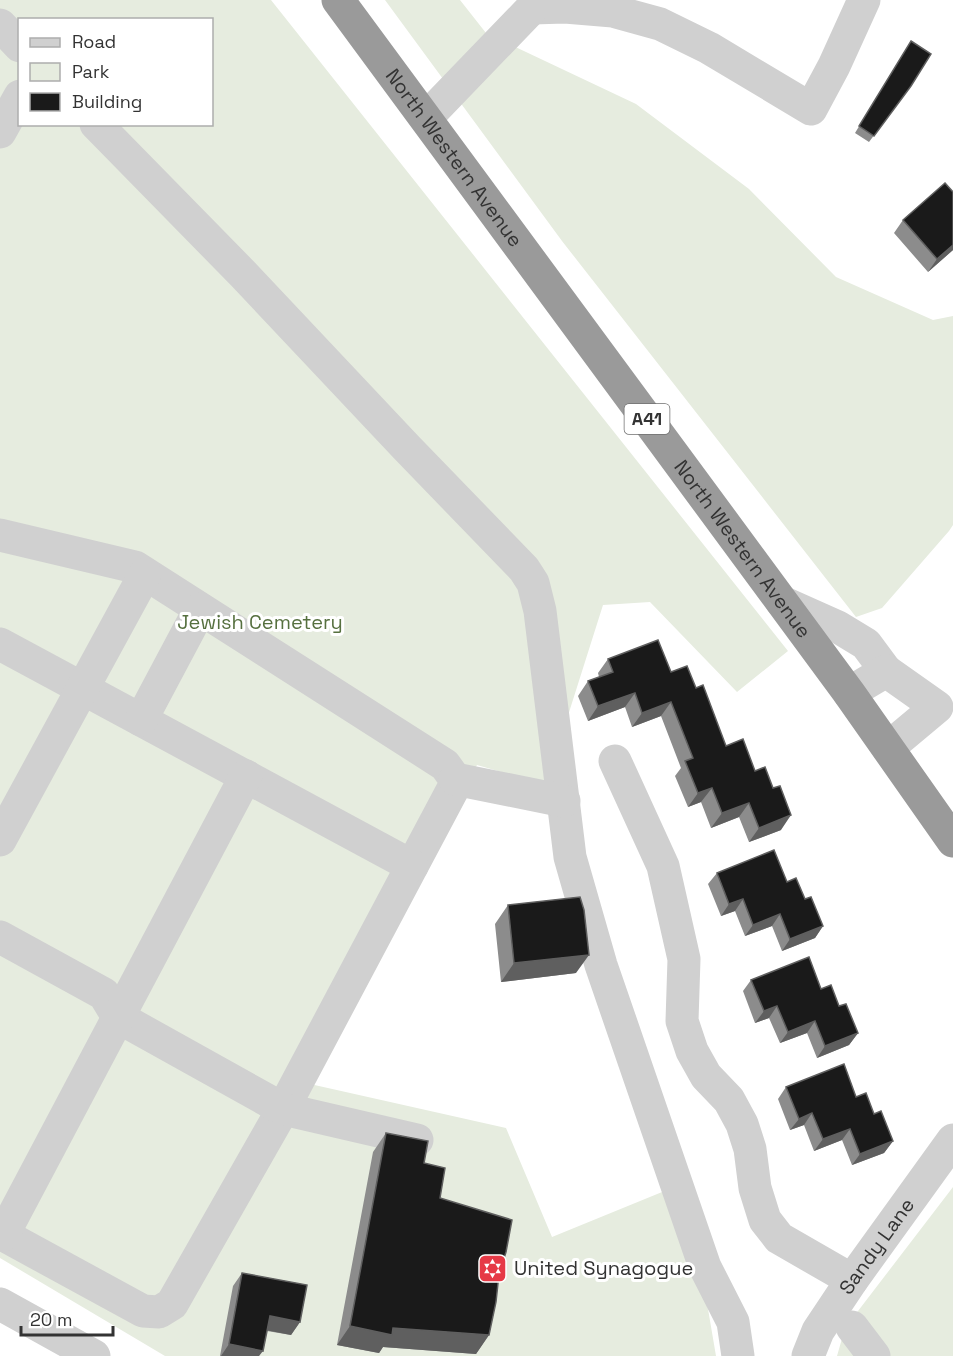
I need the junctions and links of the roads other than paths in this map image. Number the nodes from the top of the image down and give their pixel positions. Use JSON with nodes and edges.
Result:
{"nodes":[{"id":1,"x":338,"y":0,"type":"edge"},
{"id":2,"x":864,"y":0,"type":"edge"},
{"id":3,"x":534,"y":4,"type":"edge"},
{"id":4,"x":0,"y":25,"type":"edge"},
{"id":5,"x":18,"y":44,"type":"edge"},
{"id":6,"x":18,"y":100,"type":"edge"},
{"id":7,"x":426,"y":118,"type":"junction"},
{"id":8,"x":98,"y":126,"type":"edge"},
{"id":9,"x":0,"y":132,"type":"edge"},
{"id":10,"x":0,"y":535,"type":"edge"},
{"id":11,"x":145,"y":574,"type":"junction"},
{"id":12,"x":782,"y":602,"type":"junction"},
{"id":13,"x":200,"y":609,"type":"junction"},
{"id":14,"x":0,"y":644,"type":"edge"},
{"id":15,"x":886,"y":670,"type":"junction"},
{"id":16,"x":83,"y":689,"type":"junction"},
{"id":17,"x":849,"y":693,"type":"junction"},
{"id":18,"x":141,"y":720,"type":"junction"},
{"id":19,"x":888,"y":748,"type":"junction"},
{"id":20,"x":615,"y":761,"type":"dead end"},
{"id":21,"x":246,"y":776,"type":"junction"},
{"id":22,"x":455,"y":779,"type":"junction"},
{"id":23,"x":564,"y":801,"type":"junction"},
{"id":24,"x":0,"y":840,"type":"edge"},
{"id":25,"x":953,"y":841,"type":"edge"},
{"id":26,"x":412,"y":866,"type":"junction"},
{"id":27,"x":0,"y":937,"type":"edge"},
{"id":28,"x":118,"y":1017,"type":"junction"},
{"id":29,"x":283,"y":1109,"type":"junction"},
{"id":30,"x":417,"y":1140,"type":"edge"},
{"id":31,"x":953,"y":1140,"type":"edge"},
{"id":32,"x":1,"y":1234,"type":"edge"},
{"id":33,"x":852,"y":1280,"type":"junction"},
{"id":34,"x":0,"y":1304,"type":"edge"},
{"id":35,"x":852,"y":1327,"type":"dead end"},
{"id":36,"x":94,"y":1356,"type":"edge"},
{"id":37,"x":738,"y":1356,"type":"edge"},
{"id":38,"x":808,"y":1356,"type":"edge"},
{"id":39,"x":874,"y":1356,"type":"edge"}],
"edges":[{"from":1,"to":7,"type":"highway","name":"North Western Avenue","number":"A41"},
{"from":2,"to":3,"type":"street"},
{"from":3,"to":7,"type":"street"},
{"from":4,"to":5,"type":"street"},
{"from":6,"to":9,"type":"street"},
{"from":7,"to":12,"type":"highway","name":"North Western Avenue","number":"A41"},
{"from":8,"to":23,"type":"street"},
{"from":10,"to":11,"type":"street"},
{"from":11,"to":13,"type":"street"},
{"from":11,"to":16,"type":"street"},
{"from":12,"to":15,"type":"street"},
{"from":12,"to":17,"type":"highway","name":"North Western Avenue","number":"A41"},
{"from":13,"to":18,"type":"street"},
{"from":13,"to":22,"type":"street"},
{"from":14,"to":16,"type":"street"},
{"from":15,"to":17,"type":"street"},
{"from":15,"to":19,"type":"street"},
{"from":16,"to":18,"type":"street"},
{"from":16,"to":24,"type":"street"},
{"from":17,"to":19,"type":"highway","name":"North Western Avenue","number":"A41"},
{"from":18,"to":21,"type":"street"},
{"from":19,"to":25,"type":"highway","name":"North Western Avenue","number":"A41"},
{"from":20,"to":33,"type":"street"},
{"from":21,"to":26,"type":"street"},
{"from":21,"to":28,"type":"street"},
{"from":22,"to":23,"type":"street"},
{"from":22,"to":26,"type":"street"},
{"from":23,"to":37,"type":"street"},
{"from":26,"to":29,"type":"street"},
{"from":27,"to":28,"type":"street"},
{"from":28,"to":29,"type":"street"},
{"from":28,"to":32,"type":"street"},
{"from":29,"to":30,"type":"street"},
{"from":29,"to":32,"type":"street"},
{"from":31,"to":33,"type":"street","name":"Sandy Lane"},
{"from":33,"to":38,"type":"street","name":"Sandy Lane"},
{"from":34,"to":36,"type":"street"},
{"from":35,"to":39,"type":"street"}]}
